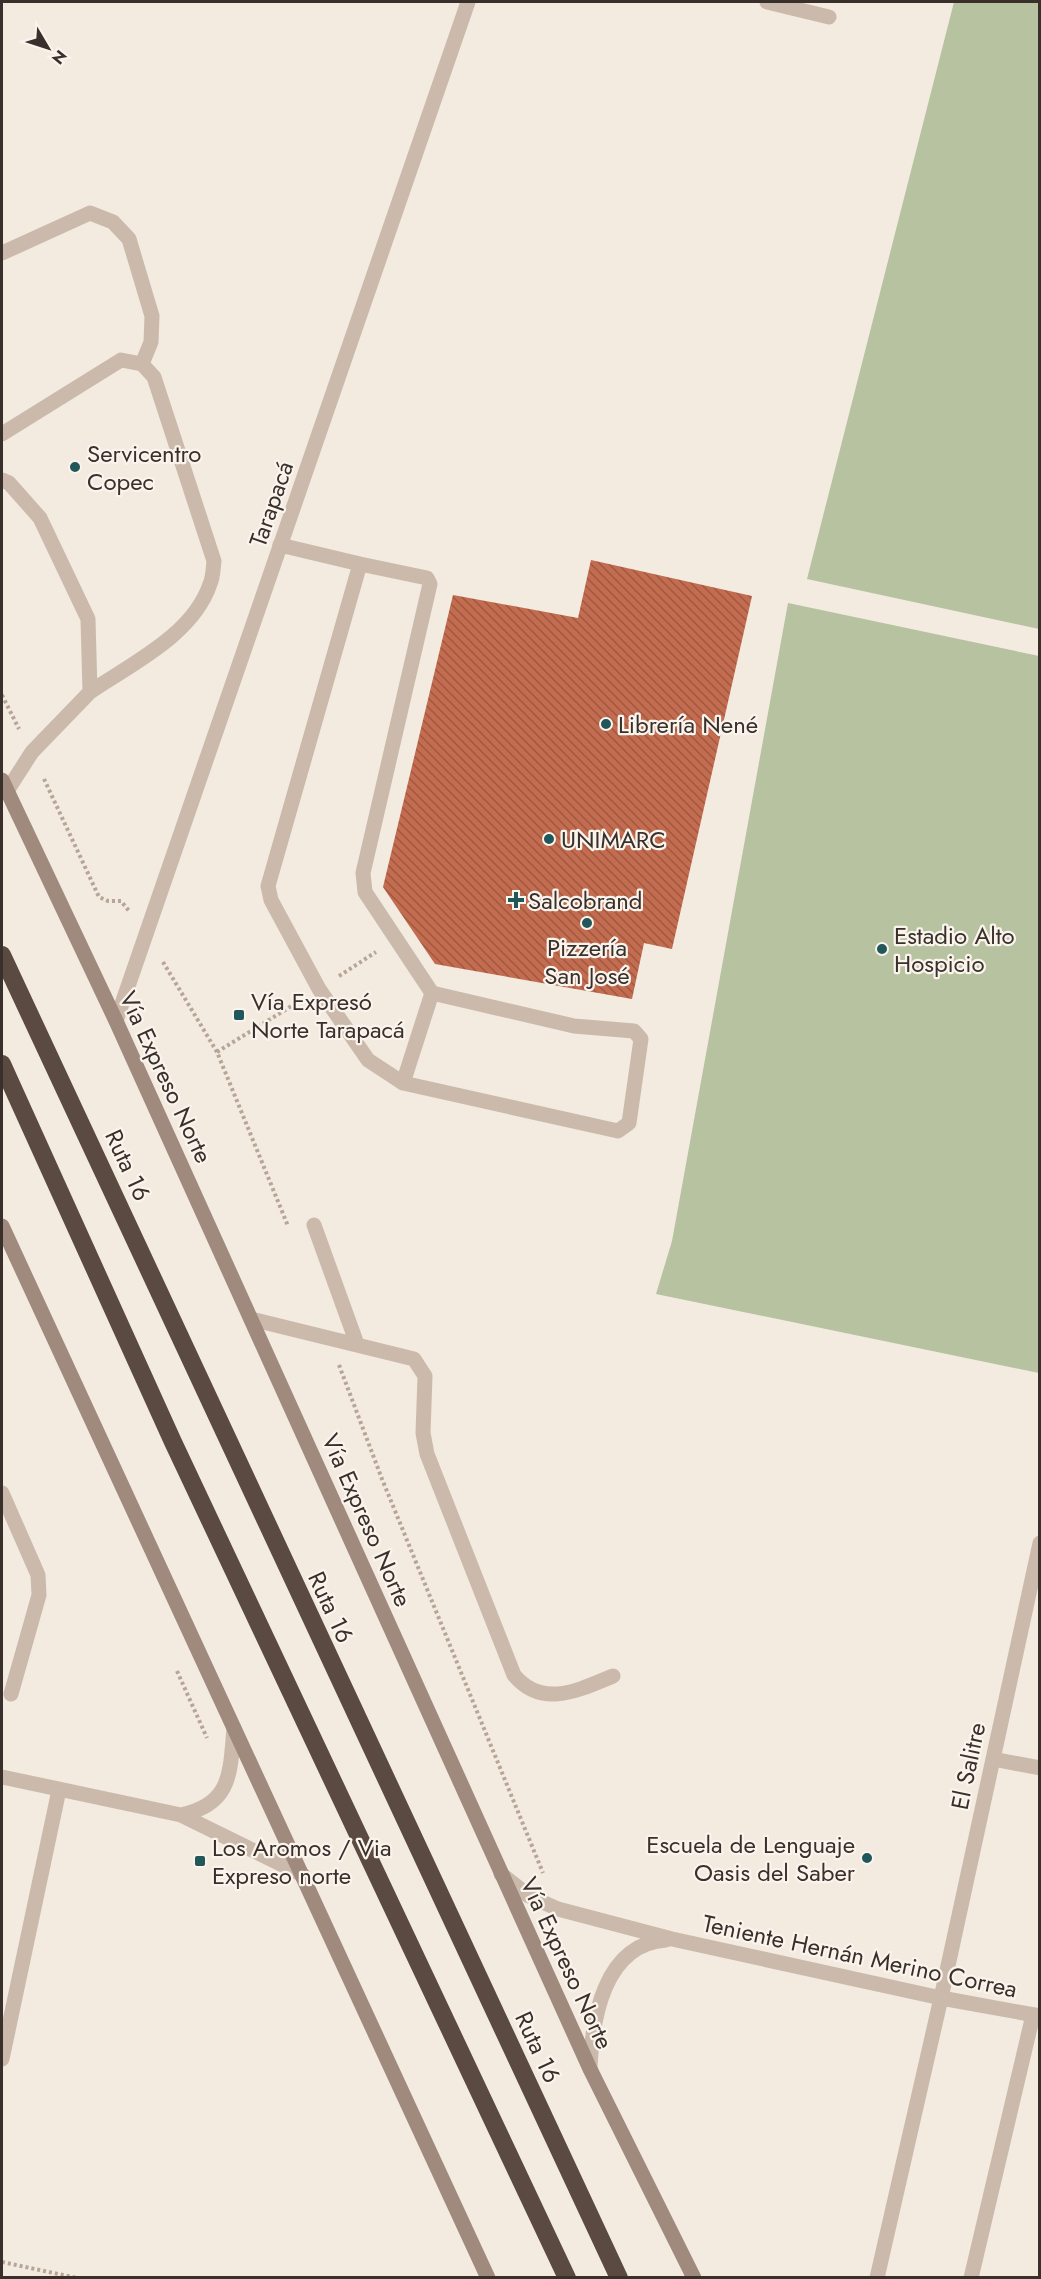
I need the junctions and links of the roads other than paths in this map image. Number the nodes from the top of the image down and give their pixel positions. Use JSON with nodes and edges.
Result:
{"nodes":[{"id":1,"x":468,"y":2,"type":"edge"},
{"id":2,"x":767,"y":2,"type":"edge"},
{"id":3,"x":829,"y":17,"type":"dead end"},
{"id":4,"x":2,"y":253,"type":"edge"},
{"id":5,"x":142,"y":364,"type":"junction"},
{"id":6,"x":2,"y":434,"type":"edge"},
{"id":7,"x":2,"y":480,"type":"edge"},
{"id":8,"x":280,"y":545,"type":"junction"},
{"id":9,"x":360,"y":564,"type":"junction"},
{"id":10,"x":90,"y":692,"type":"junction"},
{"id":11,"x":4,"y":785,"type":"edge"},
{"id":12,"x":2,"y":955,"type":"edge"},
{"id":13,"x":432,"y":993,"type":"junction"},
{"id":14,"x":116,"y":1021,"type":"junction"},
{"id":15,"x":2,"y":1064,"type":"edge"},
{"id":16,"x":403,"y":1083,"type":"junction"},
{"id":17,"x":314,"y":1225,"type":"dead end"},
{"id":18,"x":2,"y":1226,"type":"edge"},
{"id":19,"x":251,"y":1319,"type":"junction"},
{"id":20,"x":357,"y":1344,"type":"junction"},
{"id":21,"x":2,"y":1493,"type":"edge"},
{"id":22,"x":1040,"y":1544,"type":"edge"},
{"id":23,"x":1036,"y":1573,"type":"edge"},
{"id":24,"x":613,"y":1677,"type":"dead end"},
{"id":25,"x":11,"y":1694,"type":"dead end"},
{"id":26,"x":234,"y":1728,"type":"junction"},
{"id":27,"x":993,"y":1759,"type":"junction"},
{"id":28,"x":1040,"y":1768,"type":"edge"},
{"id":29,"x":2,"y":1777,"type":"edge"},
{"id":30,"x":59,"y":1790,"type":"junction"},
{"id":31,"x":181,"y":1815,"type":"junction"},
{"id":32,"x":501,"y":1874,"type":"junction"},
{"id":33,"x":303,"y":1875,"type":"junction"},
{"id":34,"x":672,"y":1939,"type":"junction"},
{"id":35,"x":941,"y":1998,"type":"junction"},
{"id":36,"x":1036,"y":2016,"type":"edge"},
{"id":37,"x":2,"y":2059,"type":"edge"},
{"id":38,"x":590,"y":2069,"type":"junction"},
{"id":39,"x":488,"y":2277,"type":"edge"},
{"id":40,"x":567,"y":2277,"type":"edge"},
{"id":41,"x":619,"y":2277,"type":"edge"},
{"id":42,"x":694,"y":2277,"type":"edge"},
{"id":43,"x":877,"y":2277,"type":"edge"},
{"id":44,"x":971,"y":2277,"type":"edge"}],
"edges":[{"from":1,"to":8,"type":"street","name":"Tarapacá"},
{"from":2,"to":3,"type":"street"},
{"from":4,"to":5,"type":"street"},
{"from":5,"to":6,"type":"street"},
{"from":5,"to":10,"type":"street"},
{"from":7,"to":10,"type":"street"},
{"from":8,"to":9,"type":"street"},
{"from":8,"to":14,"type":"street","name":"Tarapacá"},
{"from":9,"to":13,"type":"street"},
{"from":9,"to":16,"type":"street"},
{"from":10,"to":11,"type":"street"},
{"from":11,"to":14,"type":"main road","name":"Vía Expreso Norte"},
{"from":12,"to":41,"type":"highway","name":"Ruta 16"},
{"from":13,"to":16,"type":"street"},
{"from":13,"to":16,"type":"street"},
{"from":14,"to":19,"type":"main road","name":"Vía Expreso Norte"},
{"from":15,"to":40,"type":"highway"},
{"from":17,"to":20,"type":"street"},
{"from":18,"to":26,"type":"main road"},
{"from":19,"to":20,"type":"street"},
{"from":19,"to":32,"type":"main road","name":"Vía Expreso Norte"},
{"from":20,"to":24,"type":"street"},
{"from":21,"to":25,"type":"street"},
{"from":22,"to":23,"type":"street","name":"El Salitre"},
{"from":23,"to":27,"type":"street","name":"El Salitre"},
{"from":26,"to":31,"type":"street"},
{"from":26,"to":33,"type":"main road"},
{"from":27,"to":28,"type":"street"},
{"from":27,"to":35,"type":"street","name":"El Salitre"},
{"from":29,"to":30,"type":"street"},
{"from":30,"to":31,"type":"street"},
{"from":30,"to":37,"type":"street"},
{"from":31,"to":33,"type":"street"},
{"from":32,"to":34,"type":"street","name":"Teniente Hernán Merino Correa"},
{"from":32,"to":38,"type":"main road","name":"Vía Expreso Norte"},
{"from":33,"to":39,"type":"main road"},
{"from":34,"to":35,"type":"street","name":"Teniente Hernán Merino Correa"},
{"from":34,"to":38,"type":"street","name":"Teniente Hernán Merino Correa"},
{"from":35,"to":36,"type":"street","name":"Teniente Hernán Merino Correa"},
{"from":35,"to":43,"type":"street","name":"El Salitre"},
{"from":36,"to":44,"type":"street"},
{"from":38,"to":42,"type":"main road","name":"Vía Expreso Norte"}]}
